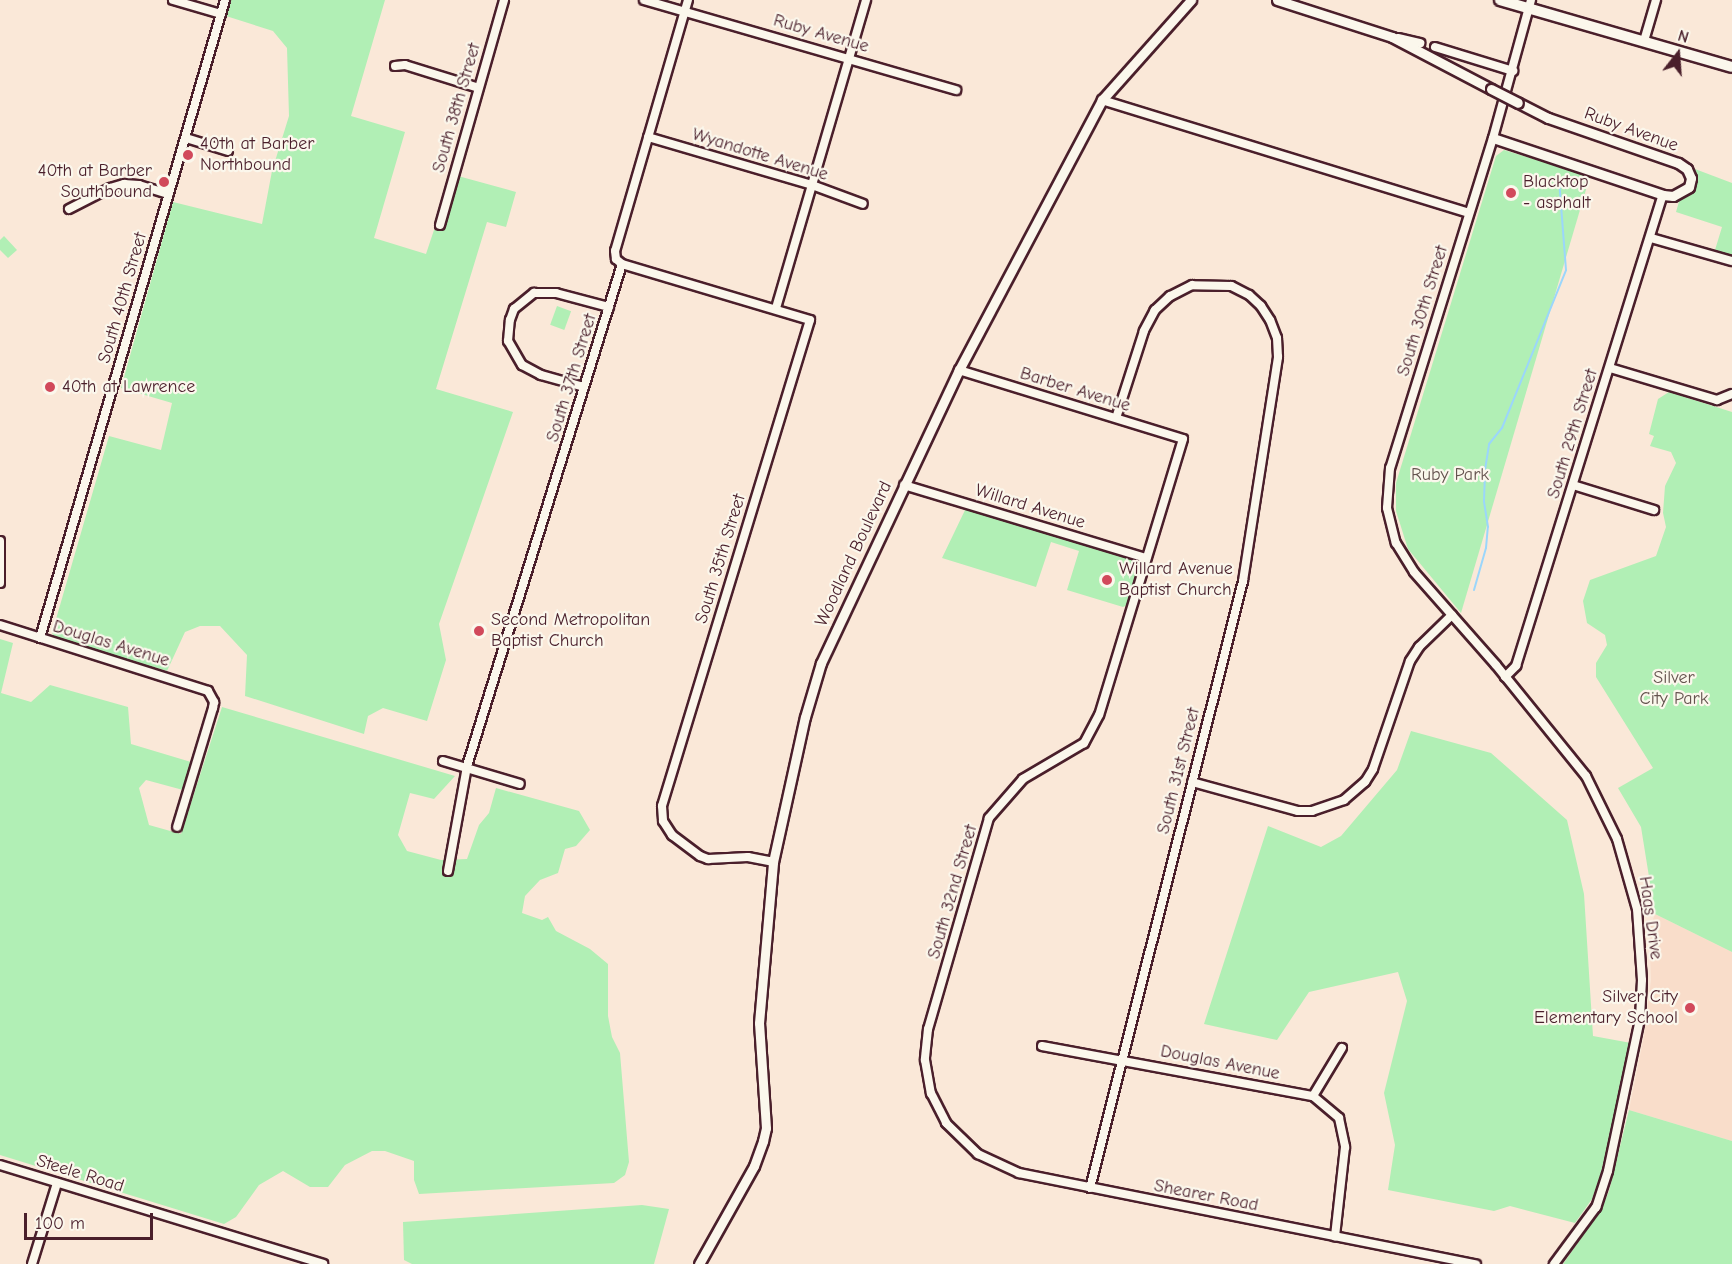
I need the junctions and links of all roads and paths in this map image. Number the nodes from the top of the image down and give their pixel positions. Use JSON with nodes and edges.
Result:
{"nodes":[{"id":1,"x":173,"y":0,"type":"edge"},
{"id":2,"x":225,"y":0,"type":"edge"},
{"id":3,"x":504,"y":0,"type":"edge"},
{"id":4,"x":644,"y":0,"type":"edge"},
{"id":5,"x":688,"y":0,"type":"edge"},
{"id":6,"x":866,"y":0,"type":"edge"},
{"id":7,"x":1179,"y":0,"type":"edge"},
{"id":8,"x":1191,"y":0,"type":"edge"},
{"id":9,"x":1200,"y":0,"type":"edge"},
{"id":10,"x":1277,"y":0,"type":"edge"},
{"id":11,"x":1500,"y":0,"type":"edge"},
{"id":12,"x":1656,"y":0,"type":"edge"},
{"id":13,"x":1530,"y":5,"type":"edge"},
{"id":14,"x":685,"y":12,"type":"junction"},
{"id":15,"x":1180,"y":12,"type":"junction"},
{"id":16,"x":221,"y":14,"type":"junction"},
{"id":17,"x":1392,"y":37,"type":"junction"},
{"id":18,"x":1644,"y":41,"type":"junction"},
{"id":19,"x":1420,"y":43,"type":"dead end"},
{"id":20,"x":1435,"y":47,"type":"dead end"},
{"id":21,"x":849,"y":59,"type":"junction"},
{"id":22,"x":395,"y":66,"type":"dead end"},
{"id":23,"x":1732,"y":67,"type":"edge"},
{"id":24,"x":1513,"y":71,"type":"junction"},
{"id":25,"x":478,"y":88,"type":"junction"},
{"id":26,"x":956,"y":90,"type":"dead end"},
{"id":27,"x":1102,"y":100,"type":"junction"},
{"id":28,"x":648,"y":137,"type":"junction"},
{"id":29,"x":186,"y":138,"type":"junction"},
{"id":30,"x":1493,"y":138,"type":"junction"},
{"id":31,"x":228,"y":151,"type":"dead end"},
{"id":32,"x":812,"y":185,"type":"junction"},
{"id":33,"x":169,"y":194,"type":"junction"},
{"id":34,"x":1663,"y":195,"type":"junction"},
{"id":35,"x":863,"y":204,"type":"dead end"},
{"id":36,"x":69,"y":209,"type":"dead end"},
{"id":37,"x":1469,"y":213,"type":"junction"},
{"id":38,"x":440,"y":225,"type":"dead end"},
{"id":39,"x":1651,"y":238,"type":"junction"},
{"id":40,"x":1732,"y":261,"type":"edge"},
{"id":41,"x":622,"y":264,"type":"junction"},
{"id":42,"x":609,"y":307,"type":"junction"},
{"id":43,"x":776,"y":308,"type":"junction"},
{"id":44,"x":1610,"y":368,"type":"junction"},
{"id":45,"x":959,"y":370,"type":"junction"},
{"id":46,"x":584,"y":387,"type":"junction"},
{"id":47,"x":1732,"y":394,"type":"edge"},
{"id":48,"x":1116,"y":418,"type":"junction"},
{"id":49,"x":1183,"y":439,"type":"joint"},
{"id":50,"x":904,"y":485,"type":"junction"},
{"id":51,"x":1573,"y":485,"type":"junction"},
{"id":52,"x":1654,"y":510,"type":"dead end"},
{"id":53,"x":0,"y":541,"type":"edge"},
{"id":54,"x":1146,"y":558,"type":"junction"},
{"id":55,"x":0,"y":583,"type":"edge"},
{"id":56,"x":1452,"y":615,"type":"junction"},
{"id":57,"x":0,"y":625,"type":"edge"},
{"id":58,"x":40,"y":638,"type":"junction"},
{"id":59,"x":1505,"y":677,"type":"junction"},
{"id":60,"x":443,"y":761,"type":"dead end"},
{"id":61,"x":467,"y":766,"type":"junction"},
{"id":62,"x":1192,"y":782,"type":"junction"},
{"id":63,"x":520,"y":784,"type":"dead end"},
{"id":64,"x":177,"y":827,"type":"dead end"},
{"id":65,"x":772,"y":862,"type":"junction"},
{"id":66,"x":448,"y":871,"type":"dead end"},
{"id":67,"x":1042,"y":1046,"type":"dead end"},
{"id":68,"x":1342,"y":1048,"type":"dead end"},
{"id":69,"x":1122,"y":1060,"type":"junction"},
{"id":70,"x":1313,"y":1096,"type":"junction"},
{"id":71,"x":946,"y":1123,"type":"joint"},
{"id":72,"x":0,"y":1165,"type":"edge"},
{"id":73,"x":57,"y":1183,"type":"junction"},
{"id":74,"x":1090,"y":1188,"type":"junction"},
{"id":75,"x":1335,"y":1236,"type":"junction"},
{"id":76,"x":32,"y":1264,"type":"edge"},
{"id":77,"x":323,"y":1264,"type":"edge"},
{"id":78,"x":699,"y":1264,"type":"edge"},
{"id":79,"x":1476,"y":1264,"type":"edge"},
{"id":80,"x":1554,"y":1264,"type":"edge"}],
"edges":[{"from":1,"to":16,"type":"street"},
{"from":2,"to":16,"type":"street","name":"South 40th Street"},
{"from":3,"to":25,"type":"street","name":"South 38th Street"},
{"from":4,"to":14,"type":"street","name":"Ruby Avenue"},
{"from":5,"to":14,"type":"street","name":"South 37th Street"},
{"from":6,"to":21,"type":"street"},
{"from":7,"to":15,"type":"street"},
{"from":8,"to":15,"type":"street","name":"Woodland Boulevard"},
{"from":9,"to":15,"type":"street"},
{"from":10,"to":17,"type":"street","name":"Ruby Avenue"},
{"from":11,"to":13,"type":"main road"},
{"from":12,"to":18,"type":"street"},
{"from":13,"to":18,"type":"main road"},
{"from":13,"to":24,"type":"street","name":"South 30th Street"},
{"from":14,"to":21,"type":"street","name":"Ruby Avenue"},
{"from":14,"to":28,"type":"street","name":"South 37th Street"},
{"from":15,"to":27,"type":"street","name":"Woodland Boulevard"},
{"from":16,"to":29,"type":"street","name":"South 40th Street"},
{"from":17,"to":19,"type":"street"},
{"from":17,"to":34,"type":"street","name":"Ruby Avenue","bridge":true},
{"from":18,"to":23,"type":"main road"},
{"from":20,"to":24,"type":"street"},
{"from":21,"to":26,"type":"street","name":"Ruby Avenue"},
{"from":21,"to":32,"type":"street"},
{"from":22,"to":25,"type":"street"},
{"from":24,"to":30,"type":"street","name":"South 30th Street"},
{"from":25,"to":38,"type":"street","name":"South 38th Street"},
{"from":27,"to":37,"type":"street"},
{"from":27,"to":45,"type":"street","name":"Woodland Boulevard"},
{"from":28,"to":32,"type":"street","name":"Wyandotte Avenue"},
{"from":28,"to":41,"type":"street","name":"South 37th Street"},
{"from":29,"to":31,"type":"street"},
{"from":29,"to":33,"type":"street","name":"South 40th Street"},
{"from":30,"to":34,"type":"street"},
{"from":30,"to":37,"type":"street","name":"South 30th Street"},
{"from":32,"to":35,"type":"street","name":"Wyandotte Avenue"},
{"from":32,"to":43,"type":"street"},
{"from":33,"to":36,"type":"street"},
{"from":33,"to":58,"type":"street","name":"South 40th Street"},
{"from":34,"to":39,"type":"street","name":"South 29th Street"},
{"from":37,"to":56,"type":"street","name":"South 30th Street"},
{"from":39,"to":40,"type":"street"},
{"from":39,"to":44,"type":"street","name":"South 29th Street"},
{"from":41,"to":42,"type":"street","name":"South 37th Street"},
{"from":41,"to":43,"type":"street"},
{"from":42,"to":46,"type":"street","name":"South 37th Street"},
{"from":42,"to":46,"type":"street"},
{"from":43,"to":65,"type":"street","name":"South 35th Street"},
{"from":44,"to":47,"type":"street"},
{"from":44,"to":51,"type":"street","name":"South 29th Street"},
{"from":45,"to":48,"type":"street","name":"Barber Avenue"},
{"from":45,"to":50,"type":"street","name":"Woodland Boulevard"},
{"from":46,"to":61,"type":"street","name":"South 37th Street"},
{"from":48,"to":49,"type":"street","name":"Barber Avenue"},
{"from":48,"to":62,"type":"street","name":"South 31st Street"},
{"from":49,"to":54,"type":"street","name":"South 32nd Street"},
{"from":50,"to":54,"type":"street","name":"Willard Avenue"},
{"from":50,"to":65,"type":"street","name":"Woodland Boulevard"},
{"from":51,"to":52,"type":"street"},
{"from":51,"to":59,"type":"street","name":"South 29th Street"},
{"from":53,"to":55,"type":"street"},
{"from":54,"to":71,"type":"street","name":"South 32nd Street"},
{"from":56,"to":59,"type":"street","name":"Haas Drive"},
{"from":56,"to":62,"type":"street"},
{"from":57,"to":58,"type":"street","name":"Douglas Avenue"},
{"from":58,"to":64,"type":"street","name":"Douglas Avenue"},
{"from":59,"to":80,"type":"street","name":"Haas Drive"},
{"from":60,"to":61,"type":"street"},
{"from":61,"to":63,"type":"street"},
{"from":61,"to":66,"type":"street","name":"South 37th Street"},
{"from":62,"to":69,"type":"street","name":"South 31st Street"},
{"from":65,"to":78,"type":"street","name":"Woodland Boulevard"},
{"from":67,"to":69,"type":"street","name":"Douglas Avenue"},
{"from":68,"to":70,"type":"street"},
{"from":69,"to":70,"type":"street","name":"Douglas Avenue"},
{"from":69,"to":74,"type":"street","name":"South 31st Street"},
{"from":70,"to":75,"type":"street"},
{"from":71,"to":74,"type":"street","name":"Shearer Road"},
{"from":72,"to":73,"type":"street","name":"Steele Road"},
{"from":73,"to":76,"type":"street"},
{"from":73,"to":77,"type":"street","name":"Steele Road"},
{"from":74,"to":75,"type":"street","name":"Shearer Road"},
{"from":75,"to":79,"type":"street","name":"Shearer Road"}]}
